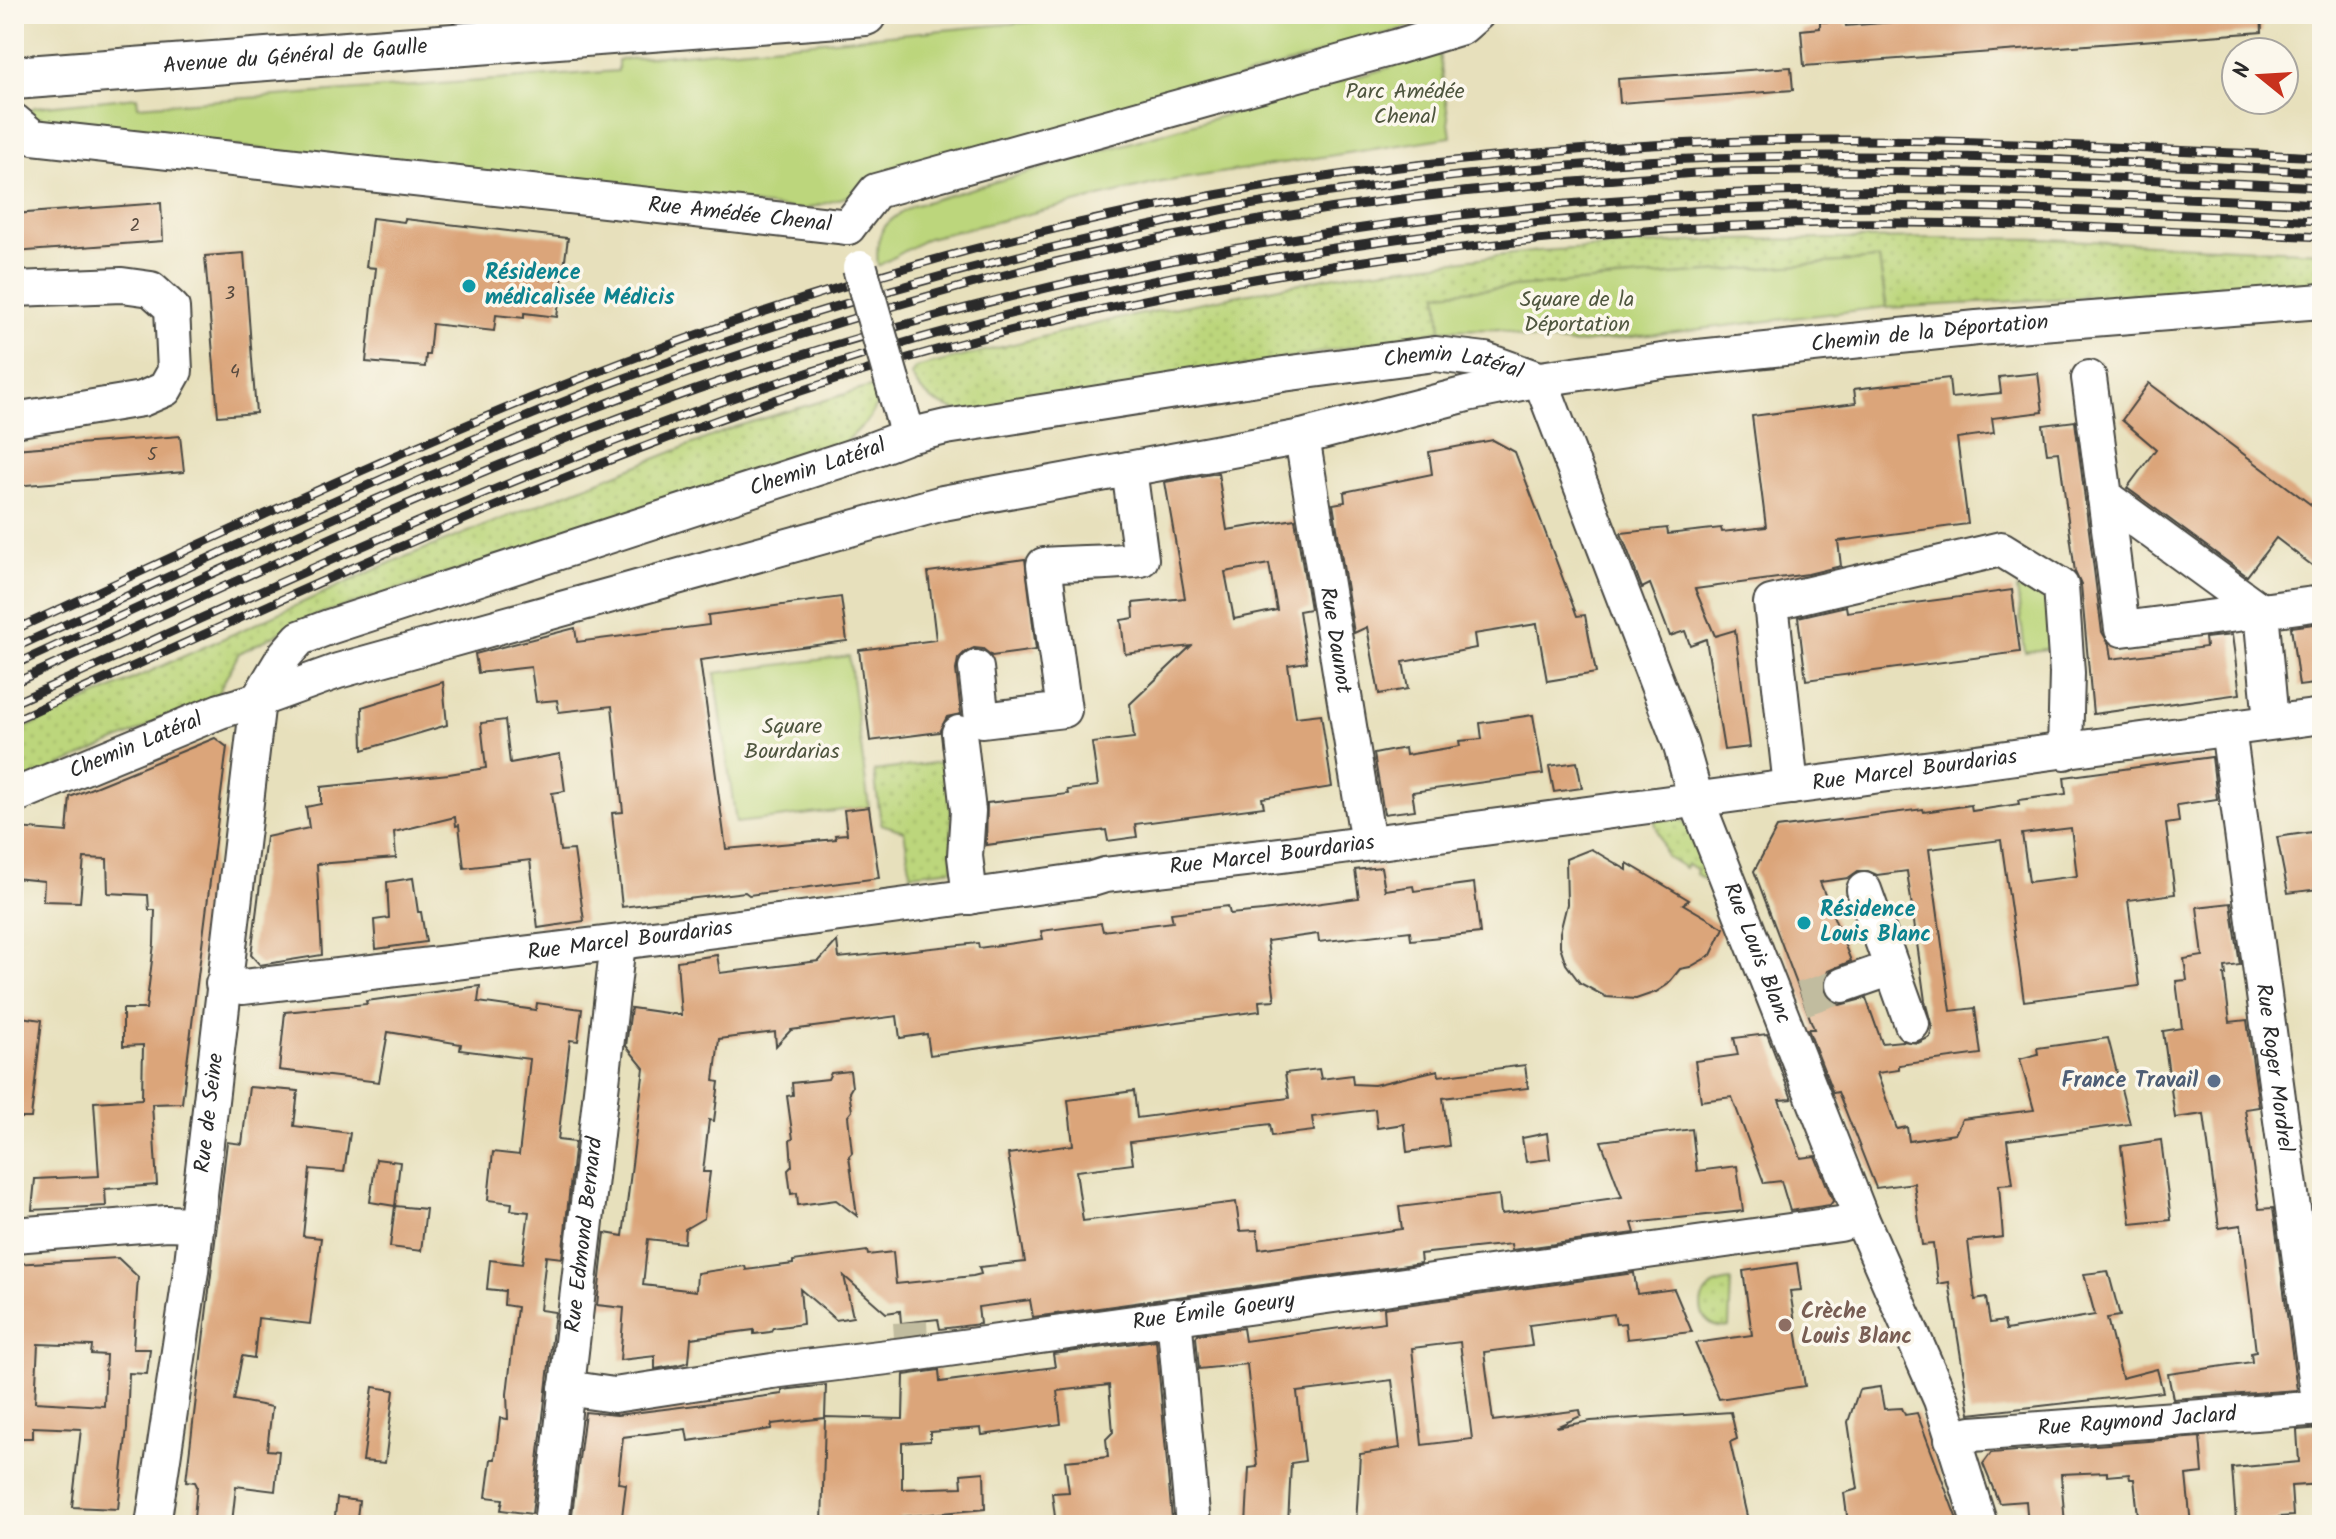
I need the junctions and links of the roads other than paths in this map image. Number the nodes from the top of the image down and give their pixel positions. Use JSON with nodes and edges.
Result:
{"nodes":[{"id":1,"x":865,"y":14,"type":"edge"},
{"id":2,"x":1477,"y":14,"type":"edge"},
{"id":3,"x":748,"y":19,"type":"edge"},
{"id":4,"x":14,"y":78,"type":"edge"},
{"id":5,"x":14,"y":121,"type":"edge"},
{"id":6,"x":848,"y":227,"type":"junction"},
{"id":7,"x":14,"y":289,"type":"edge"},
{"id":8,"x":2322,"y":301,"type":"edge"},
{"id":9,"x":2089,"y":378,"type":"dead end"},
{"id":10,"x":1540,"y":379,"type":"junction"},
{"id":11,"x":14,"y":420,"type":"edge"},
{"id":12,"x":908,"y":436,"type":"junction"},
{"id":13,"x":1302,"y":437,"type":"junction"},
{"id":14,"x":1129,"y":469,"type":"junction"},
{"id":15,"x":2105,"y":497,"type":"junction"},
{"id":16,"x":2322,"y":603,"type":"edge"},
{"id":17,"x":2261,"y":611,"type":"junction"},
{"id":18,"x":976,"y":668,"type":"dead end"},
{"id":19,"x":258,"y":700,"type":"junction"},
{"id":20,"x":2322,"y":716,"type":"edge"},
{"id":21,"x":2271,"y":722,"type":"junction"},
{"id":22,"x":2228,"y":729,"type":"junction"},
{"id":23,"x":959,"y":733,"type":"dead end"},
{"id":24,"x":2065,"y":752,"type":"junction"},
{"id":25,"x":1791,"y":787,"type":"junction"},
{"id":26,"x":14,"y":796,"type":"edge"},
{"id":27,"x":1696,"y":799,"type":"junction"},
{"id":28,"x":1368,"y":843,"type":"junction"},
{"id":29,"x":1864,"y":890,"type":"dead end"},
{"id":30,"x":970,"y":897,"type":"junction"},
{"id":31,"x":618,"y":943,"type":"junction"},
{"id":32,"x":1892,"y":968,"type":"junction"},
{"id":33,"x":223,"y":984,"type":"junction"},
{"id":34,"x":1843,"y":985,"type":"tunnel mouth"},
{"id":35,"x":1912,"y":1024,"type":"dead end"},
{"id":36,"x":1861,"y":1218,"type":"junction"},
{"id":37,"x":195,"y":1224,"type":"junction"},
{"id":38,"x":14,"y":1235,"type":"edge"},
{"id":39,"x":1174,"y":1316,"type":"junction"},
{"id":40,"x":566,"y":1388,"type":"junction"},
{"id":41,"x":2321,"y":1408,"type":"edge"},
{"id":42,"x":1952,"y":1439,"type":"junction"},
{"id":43,"x":153,"y":1525,"type":"edge"},
{"id":44,"x":551,"y":1525,"type":"edge"},
{"id":45,"x":1193,"y":1525,"type":"edge"},
{"id":46,"x":1980,"y":1525,"type":"edge"}],
"edges":[{"from":1,"to":3,"type":"main road","name":"Avenue du Général de Gaulle"},
{"from":2,"to":6,"type":"street","name":"Rue Amédée Chenal"},
{"from":3,"to":4,"type":"main road","name":"Avenue du Général de Gaulle"},
{"from":5,"to":6,"type":"street","name":"Rue Amédée Chenal"},
{"from":6,"to":12,"type":"street","bridge":true},
{"from":7,"to":11,"type":"street"},
{"from":8,"to":10,"type":"street","name":"Chemin de la Déportation"},
{"from":9,"to":15,"type":"street"},
{"from":10,"to":12,"type":"street","name":"Chemin Latéral"},
{"from":10,"to":13,"type":"street","name":"Chemin Latéral"},
{"from":10,"to":27,"type":"street","name":"Rue Louis Blanc"},
{"from":12,"to":19,"type":"street","name":"Chemin Latéral"},
{"from":13,"to":14,"type":"street","name":"Chemin Latéral"},
{"from":13,"to":28,"type":"street","name":"Rue Daunot"},
{"from":14,"to":18,"type":"street"},
{"from":14,"to":19,"type":"street","name":"Chemin Latéral"},
{"from":15,"to":17,"type":"street"},
{"from":15,"to":17,"type":"street"},
{"from":16,"to":17,"type":"street"},
{"from":17,"to":21,"type":"street"},
{"from":19,"to":26,"type":"street","name":"Chemin Latéral"},
{"from":19,"to":33,"type":"street","name":"Rue de Seine"},
{"from":20,"to":21,"type":"street","name":"Rue Marcel Bourdarias"},
{"from":21,"to":22,"type":"street","name":"Rue Marcel Bourdarias"},
{"from":22,"to":24,"type":"street","name":"Rue Marcel Bourdarias"},
{"from":22,"to":41,"type":"street","name":"Rue Roger Mordrel"},
{"from":23,"to":30,"type":"street"},
{"from":24,"to":25,"type":"street","name":"Rue Marcel Bourdarias"},
{"from":24,"to":25,"type":"street"},
{"from":25,"to":27,"type":"street","name":"Rue Marcel Bourdarias"},
{"from":27,"to":28,"type":"street","name":"Rue Marcel Bourdarias"},
{"from":27,"to":36,"type":"street","name":"Rue Louis Blanc"},
{"from":28,"to":30,"type":"street","name":"Rue Marcel Bourdarias"},
{"from":29,"to":32,"type":"street"},
{"from":30,"to":31,"type":"street","name":"Rue Marcel Bourdarias"},
{"from":31,"to":33,"type":"street","name":"Rue Marcel Bourdarias"},
{"from":31,"to":40,"type":"street","name":"Rue Edmond Bernard"},
{"from":32,"to":34,"type":"street"},
{"from":32,"to":35,"type":"street"},
{"from":33,"to":37,"type":"street","name":"Rue de Seine"},
{"from":36,"to":39,"type":"street","name":"Rue Émile Goeury"},
{"from":36,"to":42,"type":"street","name":"Rue Louis Blanc"},
{"from":37,"to":38,"type":"street"},
{"from":37,"to":43,"type":"street","name":"Rue de Seine"},
{"from":39,"to":40,"type":"street","name":"Rue Émile Goeury"},
{"from":39,"to":45,"type":"street"},
{"from":40,"to":44,"type":"street","name":"Rue Edmond Bernard"},
{"from":41,"to":42,"type":"street","name":"Rue Raymond Jaclard"},
{"from":42,"to":46,"type":"street","name":"Rue Louis Blanc"}]}
